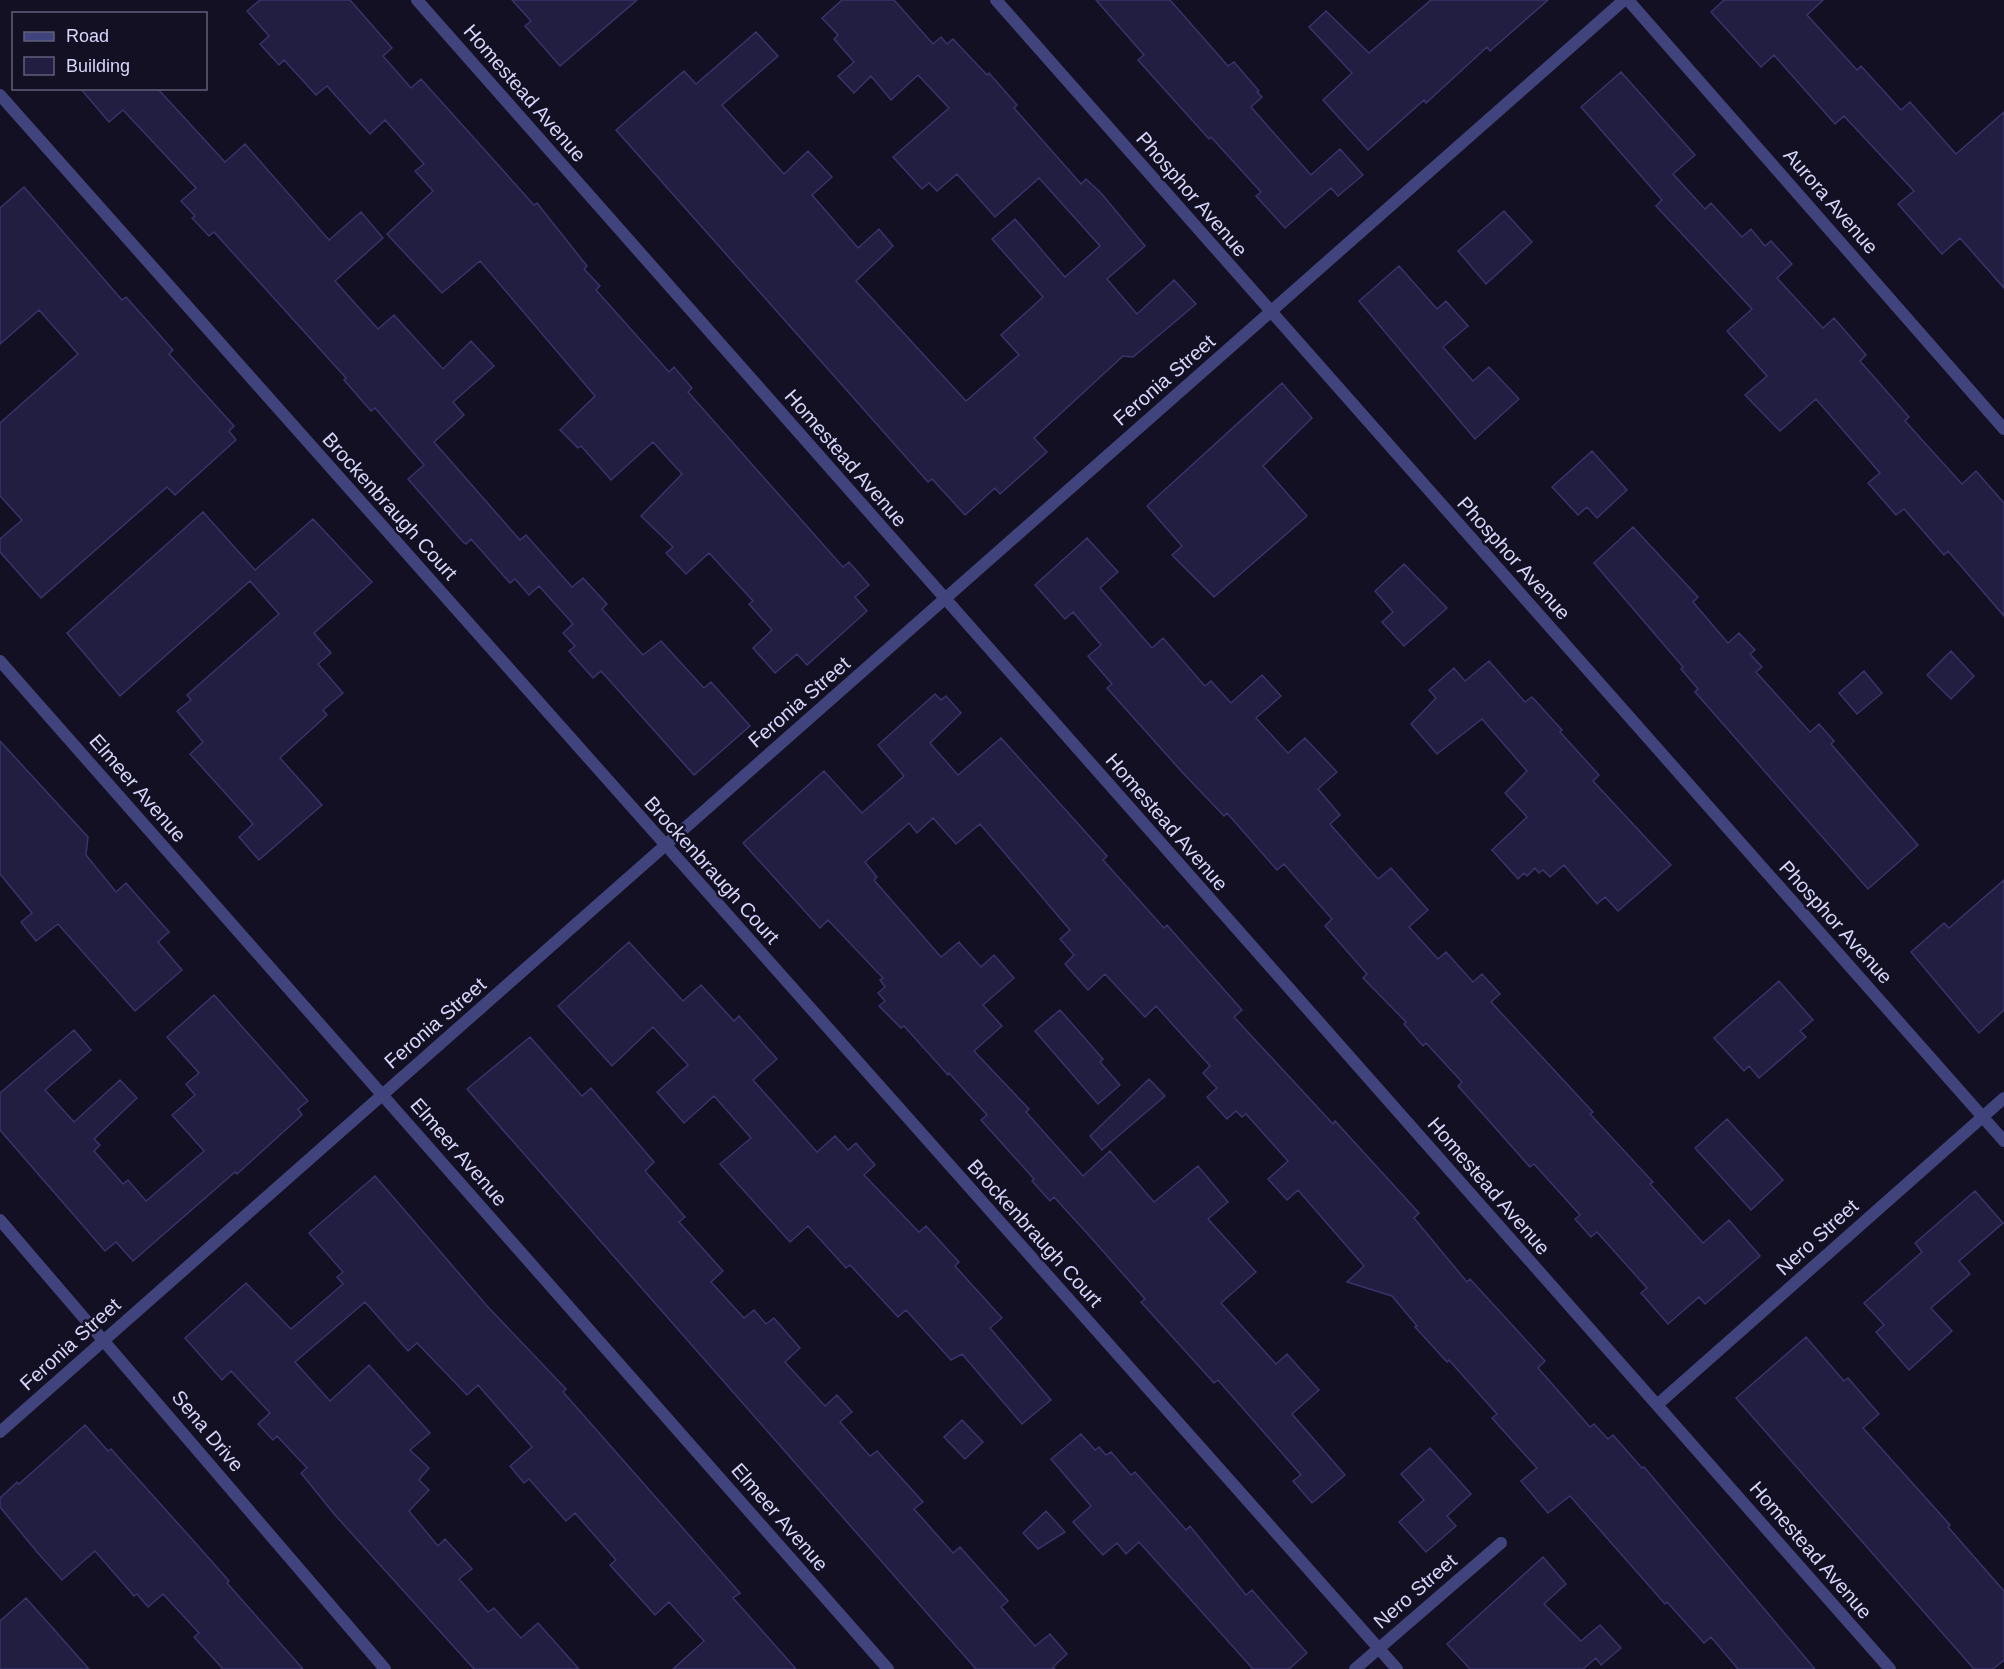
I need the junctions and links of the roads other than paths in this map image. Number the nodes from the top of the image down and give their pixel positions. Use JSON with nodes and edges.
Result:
{"nodes":[{"id":1,"x":417,"y":0,"type":"edge"},
{"id":2,"x":996,"y":0,"type":"edge"},
{"id":3,"x":1626,"y":0,"type":"edge"},
{"id":4,"x":0,"y":95,"type":"edge"},
{"id":5,"x":1271,"y":312,"type":"junction"},
{"id":6,"x":2004,"y":429,"type":"edge"},
{"id":7,"x":945,"y":600,"type":"junction"},
{"id":8,"x":0,"y":661,"type":"edge"},
{"id":9,"x":665,"y":846,"type":"junction"},
{"id":10,"x":383,"y":1095,"type":"junction"},
{"id":11,"x":2004,"y":1098,"type":"edge"},
{"id":12,"x":1982,"y":1117,"type":"junction"},
{"id":13,"x":2004,"y":1142,"type":"edge"},
{"id":14,"x":0,"y":1220,"type":"edge"},
{"id":15,"x":104,"y":1340,"type":"junction"},
{"id":16,"x":1657,"y":1405,"type":"junction"},
{"id":17,"x":0,"y":1432,"type":"edge"},
{"id":18,"x":1501,"y":1543,"type":"dead end"},
{"id":19,"x":1379,"y":1648,"type":"junction"},
{"id":20,"x":385,"y":1669,"type":"edge"},
{"id":21,"x":888,"y":1669,"type":"edge"},
{"id":22,"x":1355,"y":1669,"type":"edge"},
{"id":23,"x":1397,"y":1669,"type":"edge"},
{"id":24,"x":1890,"y":1669,"type":"edge"}],
"edges":[{"from":1,"to":7,"type":"street","name":"Homestead Avenue"},
{"from":2,"to":5,"type":"street","name":"Phosphor Avenue"},
{"from":3,"to":5,"type":"street","name":"Feronia Street"},
{"from":3,"to":6,"type":"street","name":"Aurora Avenue"},
{"from":4,"to":9,"type":"street","name":"Brockenbraugh Court"},
{"from":5,"to":7,"type":"street","name":"Feronia Street"},
{"from":5,"to":12,"type":"street","name":"Phosphor Avenue"},
{"from":7,"to":9,"type":"street","name":"Feronia Street"},
{"from":7,"to":16,"type":"street","name":"Homestead Avenue"},
{"from":8,"to":10,"type":"street","name":"Elmeer Avenue"},
{"from":9,"to":10,"type":"street","name":"Feronia Street"},
{"from":9,"to":19,"type":"street","name":"Brockenbraugh Court"},
{"from":10,"to":15,"type":"street","name":"Feronia Street"},
{"from":10,"to":21,"type":"street","name":"Elmeer Avenue"},
{"from":11,"to":12,"type":"street","name":"Nero Street"},
{"from":12,"to":13,"type":"street","name":"Phosphor Avenue"},
{"from":12,"to":16,"type":"street","name":"Nero Street"},
{"from":14,"to":15,"type":"street","name":"Sena Drive"},
{"from":15,"to":17,"type":"street","name":"Feronia Street"},
{"from":15,"to":20,"type":"street","name":"Sena Drive"},
{"from":16,"to":24,"type":"street","name":"Homestead Avenue"},
{"from":18,"to":19,"type":"street","name":"Nero Street"},
{"from":19,"to":22,"type":"street","name":"Nero Street"},
{"from":19,"to":23,"type":"street","name":"Brockenbraugh Court"}]}
